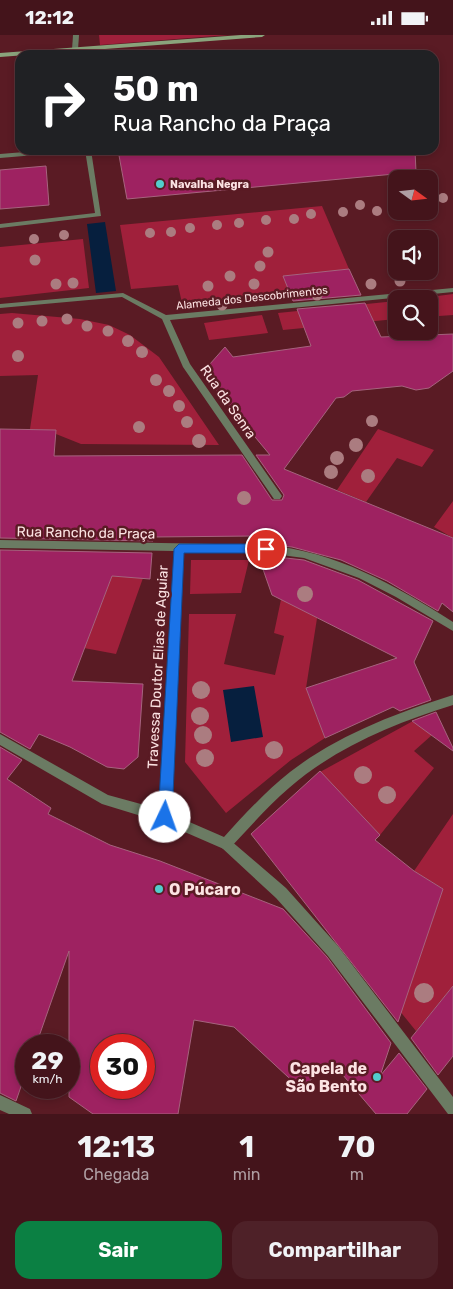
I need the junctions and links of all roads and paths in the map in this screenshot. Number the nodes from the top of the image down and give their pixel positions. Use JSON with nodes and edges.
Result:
{"nodes":[{"id":1,"x":76,"y":35,"type":"edge"},
{"id":2,"x":262,"y":35,"type":"edge"},
{"id":3,"x":75,"y":50,"type":"edge"},
{"id":4,"x":106,"y":50,"type":"edge"},
{"id":5,"x":0,"y":55,"type":"edge"},
{"id":6,"x":15,"y":55,"type":"edge"},
{"id":7,"x":15,"y":155,"type":"edge"},
{"id":8,"x":89,"y":155,"type":"edge"},
{"id":9,"x":0,"y":156,"type":"edge"},
{"id":10,"x":0,"y":226,"type":"edge"},
{"id":11,"x":453,"y":290,"type":"edge"},
{"id":12,"x":0,"y":306,"type":"edge"},
{"id":13,"x":165,"y":318,"type":"junction"},
{"id":14,"x":277,"y":496,"type":"dead end"},
{"id":15,"x":0,"y":544,"type":"edge"},
{"id":16,"x":179,"y":549,"type":"junction"},
{"id":17,"x":453,"y":627,"type":"edge"},
{"id":18,"x":453,"y":700,"type":"edge"},
{"id":19,"x":0,"y":739,"type":"edge"},
{"id":20,"x":165,"y":817,"type":"junction"},
{"id":21,"x":226,"y":844,"type":"junction"},
{"id":22,"x":0,"y":1103,"type":"edge"},
{"id":23,"x":453,"y":1109,"type":"edge"},
{"id":24,"x":25,"y":1114,"type":"edge"}],
"edges":[{"from":1,"to":3,"type":"street"},
{"from":2,"to":4,"type":"main road"},
{"from":5,"to":6,"type":"main road"},
{"from":7,"to":9,"type":"street"},
{"from":8,"to":10,"type":"street"},
{"from":11,"to":13,"type":"street","name":"Alameda dos Descobrimentos"},
{"from":12,"to":13,"type":"street","name":"Alameda dos Descobrimentos"},
{"from":13,"to":14,"type":"street","name":"Rua da Senra"},
{"from":15,"to":16,"type":"street","name":"Rua Rancho da Praça"},
{"from":16,"to":17,"type":"street","name":"Rua Rancho da Praça"},
{"from":16,"to":20,"type":"street","name":"Travessa Doutor Elias de Aguiar"},
{"from":18,"to":21,"type":"street"},
{"from":19,"to":20,"type":"street"},
{"from":20,"to":21,"type":"street"},
{"from":21,"to":23,"type":"street"},
{"from":22,"to":24,"type":"street"}]}
